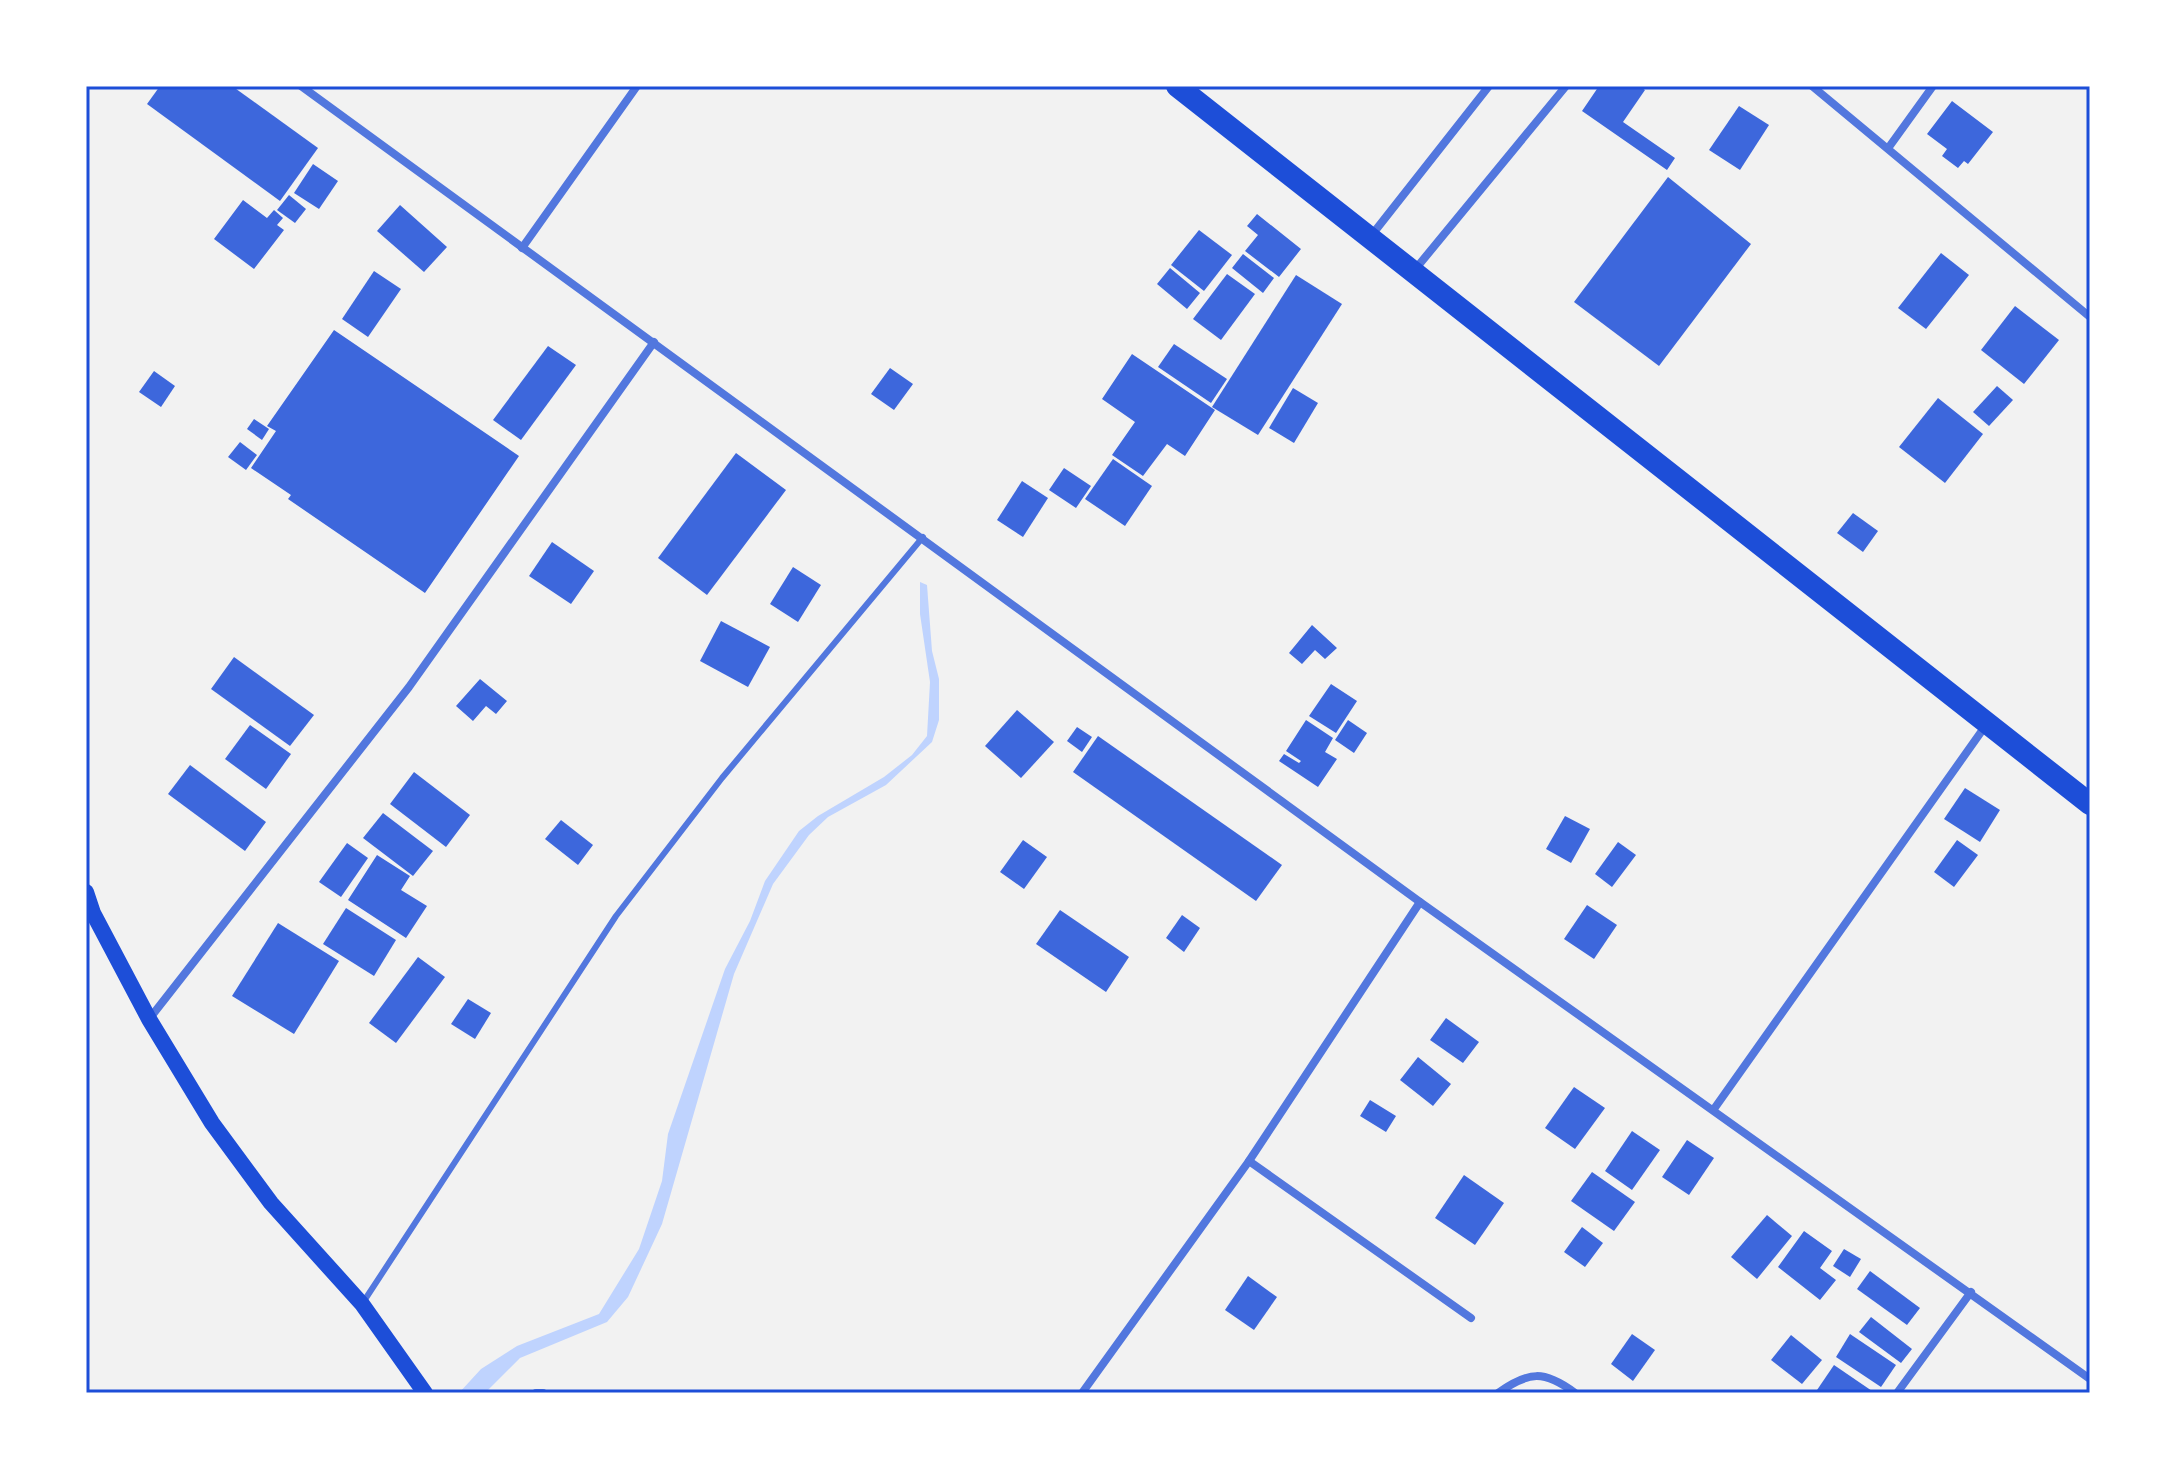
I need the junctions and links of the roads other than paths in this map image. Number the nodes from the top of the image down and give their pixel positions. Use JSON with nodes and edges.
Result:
{"nodes":[{"id":1,"x":301,"y":86,"type":"edge"},
{"id":2,"x":637,"y":86,"type":"edge"},
{"id":3,"x":1177,"y":86,"type":"edge"},
{"id":4,"x":1489,"y":86,"type":"edge"},
{"id":5,"x":1566,"y":86,"type":"edge"},
{"id":6,"x":1812,"y":86,"type":"edge"},
{"id":7,"x":1933,"y":86,"type":"edge"},
{"id":8,"x":1889,"y":147,"type":"junction"},
{"id":9,"x":1370,"y":237,"type":"junction"},
{"id":10,"x":522,"y":248,"type":"junction"},
{"id":11,"x":1413,"y":272,"type":"junction"},
{"id":12,"x":2090,"y":317,"type":"edge"},
{"id":13,"x":654,"y":342,"type":"junction"},
{"id":14,"x":923,"y":537,"type":"junction"},
{"id":15,"x":1987,"y":723,"type":"junction"},
{"id":16,"x":2090,"y":804,"type":"edge"},
{"id":17,"x":86,"y":892,"type":"edge"},
{"id":18,"x":1420,"y":902,"type":"junction"},
{"id":19,"x":89,"y":915,"type":"edge"},
{"id":20,"x":149,"y":1019,"type":"junction"},
{"id":21,"x":1714,"y":1109,"type":"junction"},
{"id":22,"x":1249,"y":1161,"type":"junction"},
{"id":23,"x":1971,"y":1292,"type":"junction"},
{"id":24,"x":362,"y":1304,"type":"junction"},
{"id":25,"x":1471,"y":1318,"type":"dead end"},
{"id":26,"x":2090,"y":1379,"type":"edge"},
{"id":27,"x":425,"y":1393,"type":"edge"},
{"id":28,"x":536,"y":1393,"type":"edge"},
{"id":29,"x":543,"y":1393,"type":"edge"},
{"id":30,"x":1082,"y":1393,"type":"edge"},
{"id":31,"x":1498,"y":1393,"type":"edge"},
{"id":32,"x":1575,"y":1393,"type":"edge"},
{"id":33,"x":1897,"y":1393,"type":"edge"}],
"edges":[{"from":1,"to":10,"type":"street"},
{"from":2,"to":10,"type":"street"},
{"from":3,"to":9,"type":"highway"},
{"from":4,"to":9,"type":"street"},
{"from":5,"to":11,"type":"street"},
{"from":6,"to":8,"type":"street"},
{"from":7,"to":8,"type":"street"},
{"from":8,"to":12,"type":"street"},
{"from":9,"to":11,"type":"highway"},
{"from":10,"to":13,"type":"street"},
{"from":11,"to":15,"type":"highway"},
{"from":13,"to":14,"type":"street"},
{"from":13,"to":20,"type":"street"},
{"from":14,"to":18,"type":"street"},
{"from":14,"to":24,"type":"lane"},
{"from":15,"to":16,"type":"highway"},
{"from":15,"to":21,"type":"street"},
{"from":17,"to":19,"type":"main road"},
{"from":18,"to":21,"type":"street"},
{"from":18,"to":22,"type":"street"},
{"from":19,"to":20,"type":"main road"},
{"from":20,"to":24,"type":"main road"},
{"from":21,"to":23,"type":"street"},
{"from":22,"to":25,"type":"street"},
{"from":22,"to":30,"type":"street"},
{"from":23,"to":26,"type":"street"},
{"from":23,"to":33,"type":"street"},
{"from":24,"to":27,"type":"main road"},
{"from":28,"to":29,"type":"street"},
{"from":31,"to":32,"type":"street"}]}
